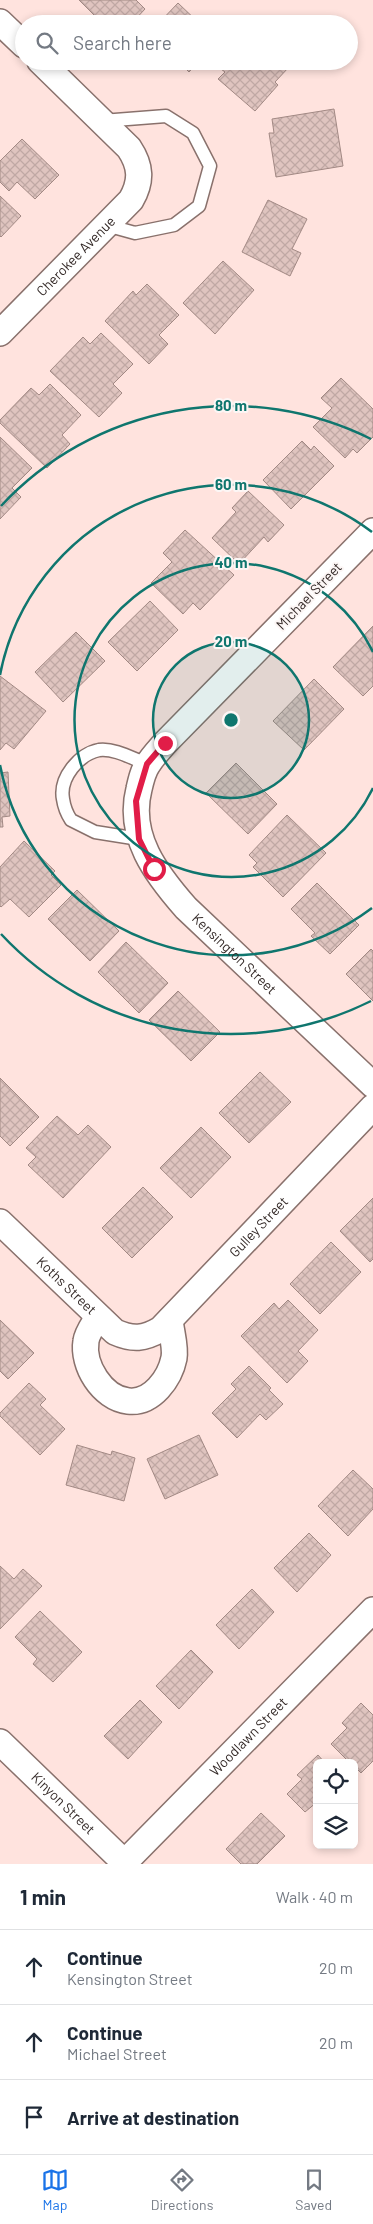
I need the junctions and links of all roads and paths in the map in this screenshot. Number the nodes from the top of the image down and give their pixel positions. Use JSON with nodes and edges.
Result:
{"nodes":[{"id":1,"x":0,"y":22,"type":"edge"},
{"id":2,"x":15,"y":36,"type":"edge"},
{"id":3,"x":49,"y":70,"type":"edge"},
{"id":4,"x":102,"y":121,"type":"junction"},
{"id":5,"x":106,"y":225,"type":"junction"},
{"id":6,"x":0,"y":333,"type":"edge"},
{"id":7,"x":373,"y":531,"type":"edge"},
{"id":8,"x":147,"y":764,"type":"junction"},
{"id":9,"x":136,"y":801,"type":"joint"},
{"id":10,"x":139,"y":839,"type":"junction"},
{"id":11,"x":373,"y":1085,"type":"edge"},
{"id":12,"x":373,"y":1107,"type":"edge"},
{"id":13,"x":0,"y":1222,"type":"edge"},
{"id":14,"x":98,"y":1317,"type":"junction"},
{"id":15,"x":170,"y":1320,"type":"junction"},
{"id":16,"x":140,"y":1338,"type":"joint"},
{"id":17,"x":373,"y":1610,"type":"edge"},
{"id":18,"x":0,"y":1742,"type":"edge"},
{"id":19,"x":125,"y":1863,"type":"edge"}],
"edges":[{"from":1,"to":2,"type":"street"},
{"from":3,"to":4,"type":"street"},
{"from":4,"to":5,"type":"street","name":"Cherokee Avenue"},
{"from":4,"to":5,"type":"lane"},
{"from":5,"to":6,"type":"street","name":"Cherokee Avenue"},
{"from":7,"to":8,"type":"street","name":"Michael Street"},
{"from":8,"to":9,"type":"street","name":"Michael Street"},
{"from":8,"to":10,"type":"lane"},
{"from":9,"to":10,"type":"street","name":"Kensington Street"},
{"from":10,"to":11,"type":"street","name":"Kensington Street"},
{"from":12,"to":15,"type":"street","name":"Gulley Street"},
{"from":13,"to":14,"type":"street","name":"Koths Street"},
{"from":14,"to":15,"type":"street"},
{"from":14,"to":16,"type":"street","name":"Koths Street"},
{"from":15,"to":16,"type":"street","name":"Gulley Street"},
{"from":17,"to":19,"type":"street","name":"Woodlawn Street"},
{"from":18,"to":19,"type":"street","name":"Kinyon Street"}]}
